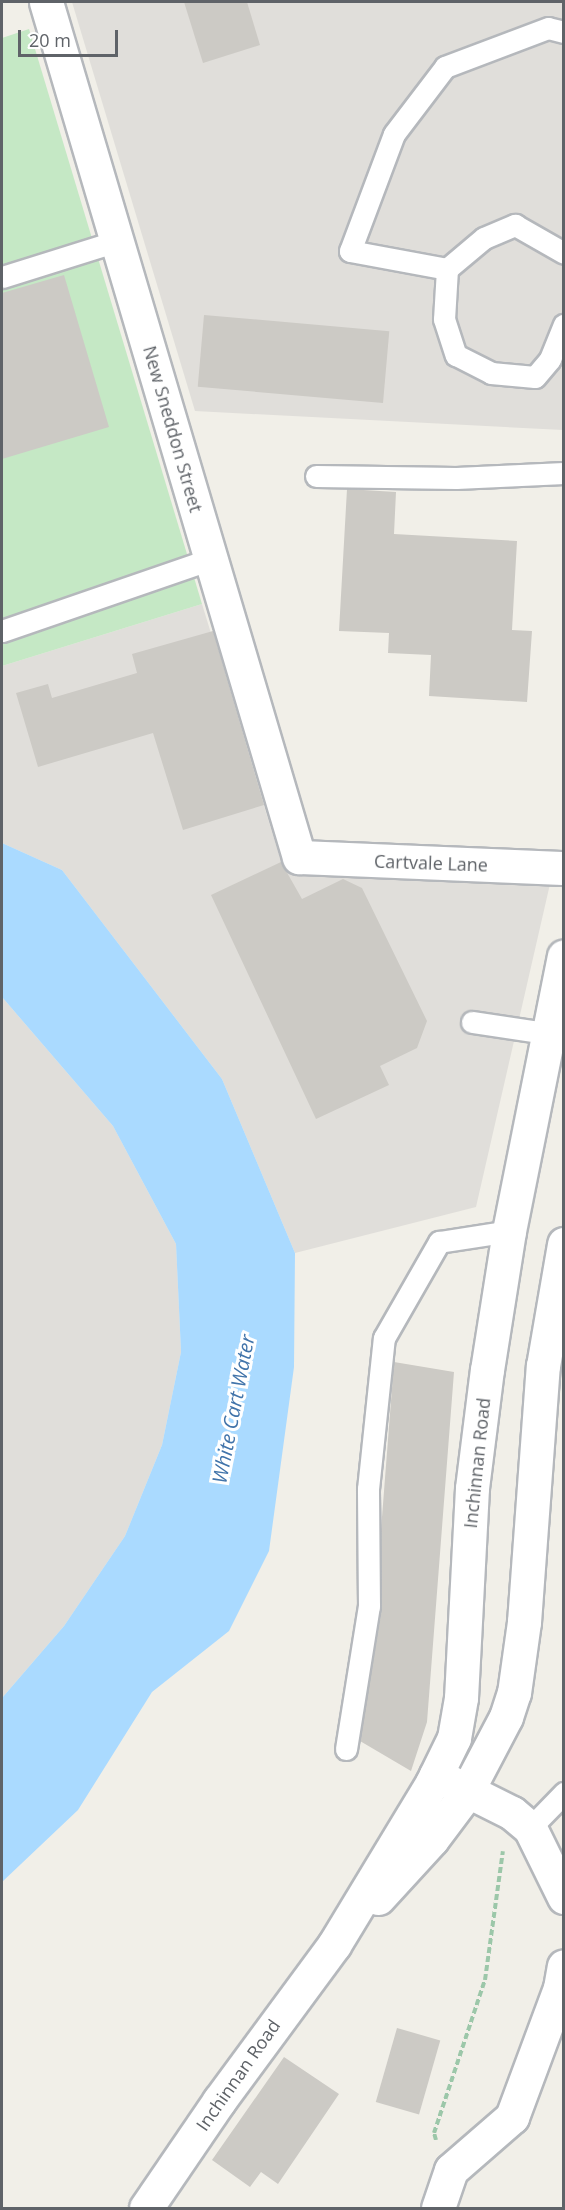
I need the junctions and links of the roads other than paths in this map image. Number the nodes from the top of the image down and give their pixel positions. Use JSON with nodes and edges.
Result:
{"nodes":[{"id":1,"x":46,"y":2,"type":"edge"},
{"id":2,"x":564,"y":32,"type":"edge"},
{"id":3,"x":117,"y":241,"type":"junction"},
{"id":4,"x":564,"y":253,"type":"edge"},
{"id":5,"x":447,"y":269,"type":"junction"},
{"id":6,"x":2,"y":277,"type":"edge"},
{"id":7,"x":564,"y":325,"type":"edge"},
{"id":8,"x":564,"y":473,"type":"edge"},
{"id":9,"x":316,"y":476,"type":"dead end"},
{"id":10,"x":211,"y":559,"type":"junction"},
{"id":11,"x":2,"y":632,"type":"edge"},
{"id":12,"x":299,"y":857,"type":"joint"},
{"id":13,"x":564,"y":868,"type":"edge"},
{"id":14,"x":564,"y":956,"type":"edge"},
{"id":15,"x":472,"y":1022,"type":"dead end"},
{"id":16,"x":551,"y":1046,"type":"edge"},
{"id":17,"x":509,"y":1231,"type":"junction"},
{"id":18,"x":564,"y":1244,"type":"edge"},
{"id":19,"x":346,"y":1749,"type":"dead end"},
{"id":20,"x":436,"y":1775,"type":"junction"},
{"id":21,"x":468,"y":1790,"type":"junction"},
{"id":22,"x":564,"y":1792,"type":"edge"},
{"id":23,"x":519,"y":1820,"type":"junction"},
{"id":24,"x":564,"y":1897,"type":"edge"},
{"id":25,"x":334,"y":1945,"type":"junction"},
{"id":26,"x":564,"y":1966,"type":"edge"},
{"id":27,"x":442,"y":2196,"type":"edge"},
{"id":28,"x":146,"y":2208,"type":"edge"}],
"edges":[{"from":1,"to":3,"type":"street","name":"New Sneddon Street"},
{"from":2,"to":5,"type":"lane"},
{"from":3,"to":6,"type":"lane"},
{"from":3,"to":10,"type":"street","name":"New Sneddon Street"},
{"from":4,"to":5,"type":"lane"},
{"from":5,"to":7,"type":"lane"},
{"from":8,"to":9,"type":"lane"},
{"from":10,"to":11,"type":"lane"},
{"from":10,"to":12,"type":"street","name":"New Sneddon Street"},
{"from":12,"to":13,"type":"street","name":"Cartvale Lane"},
{"from":14,"to":16,"type":"street","name":"Inchinnan Road"},
{"from":15,"to":16,"type":"lane"},
{"from":16,"to":17,"type":"street","name":"Inchinnan Road"},
{"from":17,"to":19,"type":"lane"},
{"from":17,"to":20,"type":"street","name":"Inchinnan Road"},
{"from":18,"to":21,"type":"street","name":"Inchinnan Road"},
{"from":20,"to":21,"type":"street"},
{"from":20,"to":25,"type":"street","name":"Inchinnan Road"},
{"from":21,"to":23,"type":"street"},
{"from":21,"to":25,"type":"street","name":"Inchinnan Road"},
{"from":22,"to":23,"type":"lane"},
{"from":23,"to":24,"type":"street"},
{"from":25,"to":28,"type":"street","name":"Inchinnan Road"},
{"from":26,"to":27,"type":"street"}]}
